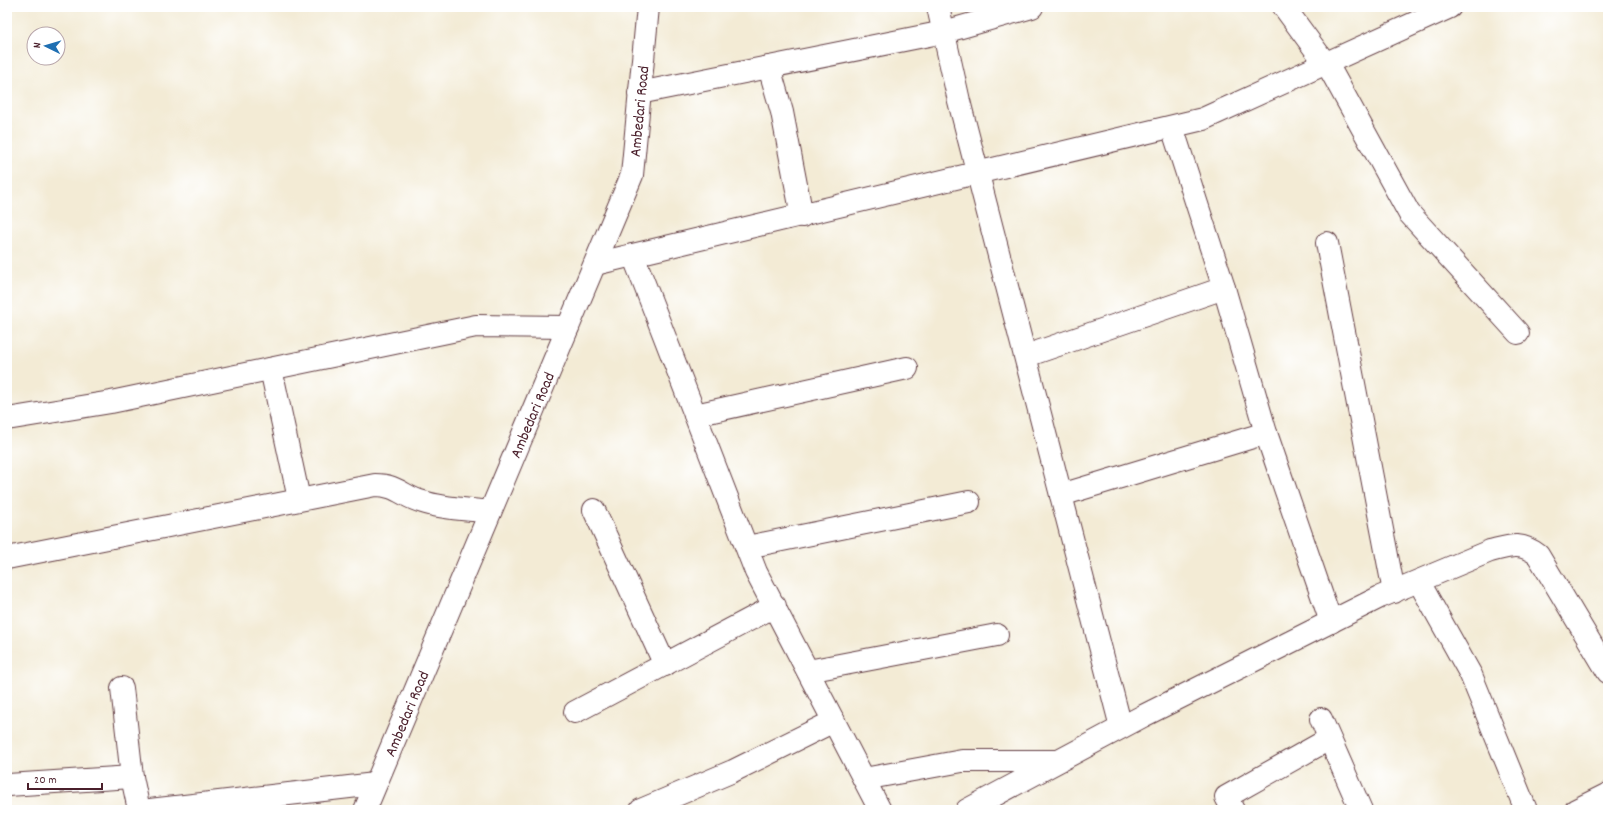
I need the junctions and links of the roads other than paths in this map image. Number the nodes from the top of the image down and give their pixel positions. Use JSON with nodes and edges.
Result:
{"nodes":[{"id":1,"x":648,"y":7,"type":"edge"},
{"id":2,"x":938,"y":7,"type":"edge"},
{"id":3,"x":1032,"y":7,"type":"edge"},
{"id":4,"x":1284,"y":7,"type":"edge"},
{"id":5,"x":1450,"y":7,"type":"edge"},
{"id":6,"x":944,"y":32,"type":"junction"},
{"id":7,"x":1325,"y":63,"type":"junction"},
{"id":8,"x":769,"y":67,"type":"junction"},
{"id":9,"x":640,"y":93,"type":"junction"},
{"id":10,"x":1172,"y":127,"type":"junction"},
{"id":11,"x":978,"y":174,"type":"junction"},
{"id":12,"x":802,"y":216,"type":"junction"},
{"id":13,"x":1326,"y":242,"type":"dead end"},
{"id":14,"x":633,"y":255,"type":"junction"},
{"id":15,"x":595,"y":264,"type":"junction"},
{"id":16,"x":1224,"y":288,"type":"junction"},
{"id":17,"x":568,"y":327,"type":"junction"},
{"id":18,"x":1518,"y":333,"type":"dead end"},
{"id":19,"x":1026,"y":356,"type":"junction"},
{"id":20,"x":907,"y":368,"type":"dead end"},
{"id":21,"x":271,"y":369,"type":"junction"},
{"id":22,"x":695,"y":416,"type":"junction"},
{"id":23,"x":7,"y":419,"type":"edge"},
{"id":24,"x":1266,"y":434,"type":"junction"},
{"id":25,"x":1061,"y":495,"type":"junction"},
{"id":26,"x":300,"y":499,"type":"junction"},
{"id":27,"x":968,"y":502,"type":"dead end"},
{"id":28,"x":594,"y":510,"type":"dead end"},
{"id":29,"x":490,"y":512,"type":"junction"},
{"id":30,"x":747,"y":547,"type":"junction"},
{"id":31,"x":7,"y":558,"type":"edge"},
{"id":32,"x":1419,"y":582,"type":"junction"},
{"id":33,"x":1394,"y":592,"type":"junction"},
{"id":34,"x":775,"y":606,"type":"junction"},
{"id":35,"x":1331,"y":622,"type":"junction"},
{"id":36,"x":997,"y":635,"type":"dead end"},
{"id":37,"x":665,"y":665,"type":"junction"},
{"id":38,"x":808,"y":671,"type":"junction"},
{"id":39,"x":1608,"y":672,"type":"edge"},
{"id":40,"x":122,"y":688,"type":"dead end"},
{"id":41,"x":575,"y":712,"type":"dead end"},
{"id":42,"x":1320,"y":719,"type":"dead end"},
{"id":43,"x":834,"y":721,"type":"junction"},
{"id":44,"x":1121,"y":727,"type":"junction"},
{"id":45,"x":1330,"y":739,"type":"junction"},
{"id":46,"x":1059,"y":761,"type":"junction"},
{"id":47,"x":132,"y":777,"type":"junction"},
{"id":48,"x":864,"y":779,"type":"junction"},
{"id":49,"x":375,"y":784,"type":"junction"},
{"id":50,"x":8,"y":785,"type":"dead end"},
{"id":51,"x":1608,"y":794,"type":"edge"},
{"id":52,"x":139,"y":810,"type":"edge"},
{"id":53,"x":150,"y":810,"type":"edge"},
{"id":54,"x":365,"y":810,"type":"edge"},
{"id":55,"x":641,"y":810,"type":"edge"},
{"id":56,"x":880,"y":810,"type":"edge"},
{"id":57,"x":968,"y":810,"type":"edge"},
{"id":58,"x":1233,"y":810,"type":"edge"},
{"id":59,"x":1361,"y":810,"type":"edge"},
{"id":60,"x":1526,"y":810,"type":"edge"},
{"id":61,"x":1576,"y":810,"type":"edge"}],
"edges":[{"from":1,"to":9,"type":"street","name":"Ambedari Road"},
{"from":2,"to":6,"type":"street"},
{"from":3,"to":6,"type":"street"},
{"from":4,"to":7,"type":"street"},
{"from":5,"to":7,"type":"street"},
{"from":6,"to":8,"type":"street"},
{"from":6,"to":11,"type":"street"},
{"from":7,"to":10,"type":"street"},
{"from":7,"to":18,"type":"street"},
{"from":8,"to":9,"type":"street"},
{"from":8,"to":12,"type":"street"},
{"from":9,"to":15,"type":"street","name":"Ambedari Road"},
{"from":10,"to":11,"type":"street"},
{"from":10,"to":16,"type":"street"},
{"from":11,"to":12,"type":"street"},
{"from":11,"to":19,"type":"street"},
{"from":12,"to":14,"type":"street"},
{"from":13,"to":33,"type":"street"},
{"from":14,"to":15,"type":"street"},
{"from":14,"to":22,"type":"street"},
{"from":15,"to":17,"type":"street","name":"Ambedari Road"},
{"from":16,"to":19,"type":"street"},
{"from":16,"to":24,"type":"street"},
{"from":17,"to":21,"type":"street"},
{"from":17,"to":29,"type":"street","name":"Ambedari Road"},
{"from":19,"to":25,"type":"street"},
{"from":20,"to":22,"type":"street"},
{"from":21,"to":23,"type":"street"},
{"from":21,"to":26,"type":"street"},
{"from":22,"to":30,"type":"street"},
{"from":24,"to":25,"type":"street"},
{"from":24,"to":35,"type":"street"},
{"from":25,"to":44,"type":"street"},
{"from":26,"to":29,"type":"street"},
{"from":26,"to":31,"type":"street"},
{"from":27,"to":30,"type":"street"},
{"from":28,"to":37,"type":"street"},
{"from":29,"to":49,"type":"street","name":"Ambedari Road"},
{"from":30,"to":34,"type":"street"},
{"from":32,"to":33,"type":"street"},
{"from":32,"to":39,"type":"street"},
{"from":32,"to":60,"type":"street"},
{"from":33,"to":35,"type":"street"},
{"from":34,"to":37,"type":"street"},
{"from":34,"to":38,"type":"street"},
{"from":35,"to":44,"type":"street"},
{"from":36,"to":38,"type":"street"},
{"from":37,"to":41,"type":"street"},
{"from":38,"to":43,"type":"street"},
{"from":40,"to":47,"type":"street"},
{"from":42,"to":45,"type":"street"},
{"from":43,"to":48,"type":"street"},
{"from":43,"to":55,"type":"street"},
{"from":44,"to":46,"type":"street"},
{"from":45,"to":58,"type":"street"},
{"from":45,"to":59,"type":"street"},
{"from":46,"to":48,"type":"street"},
{"from":46,"to":57,"type":"street"},
{"from":47,"to":50,"type":"street"},
{"from":47,"to":52,"type":"street"},
{"from":48,"to":56,"type":"street"},
{"from":49,"to":53,"type":"street"},
{"from":49,"to":54,"type":"street","name":"Ambedari Road"},
{"from":51,"to":61,"type":"street"}]}
